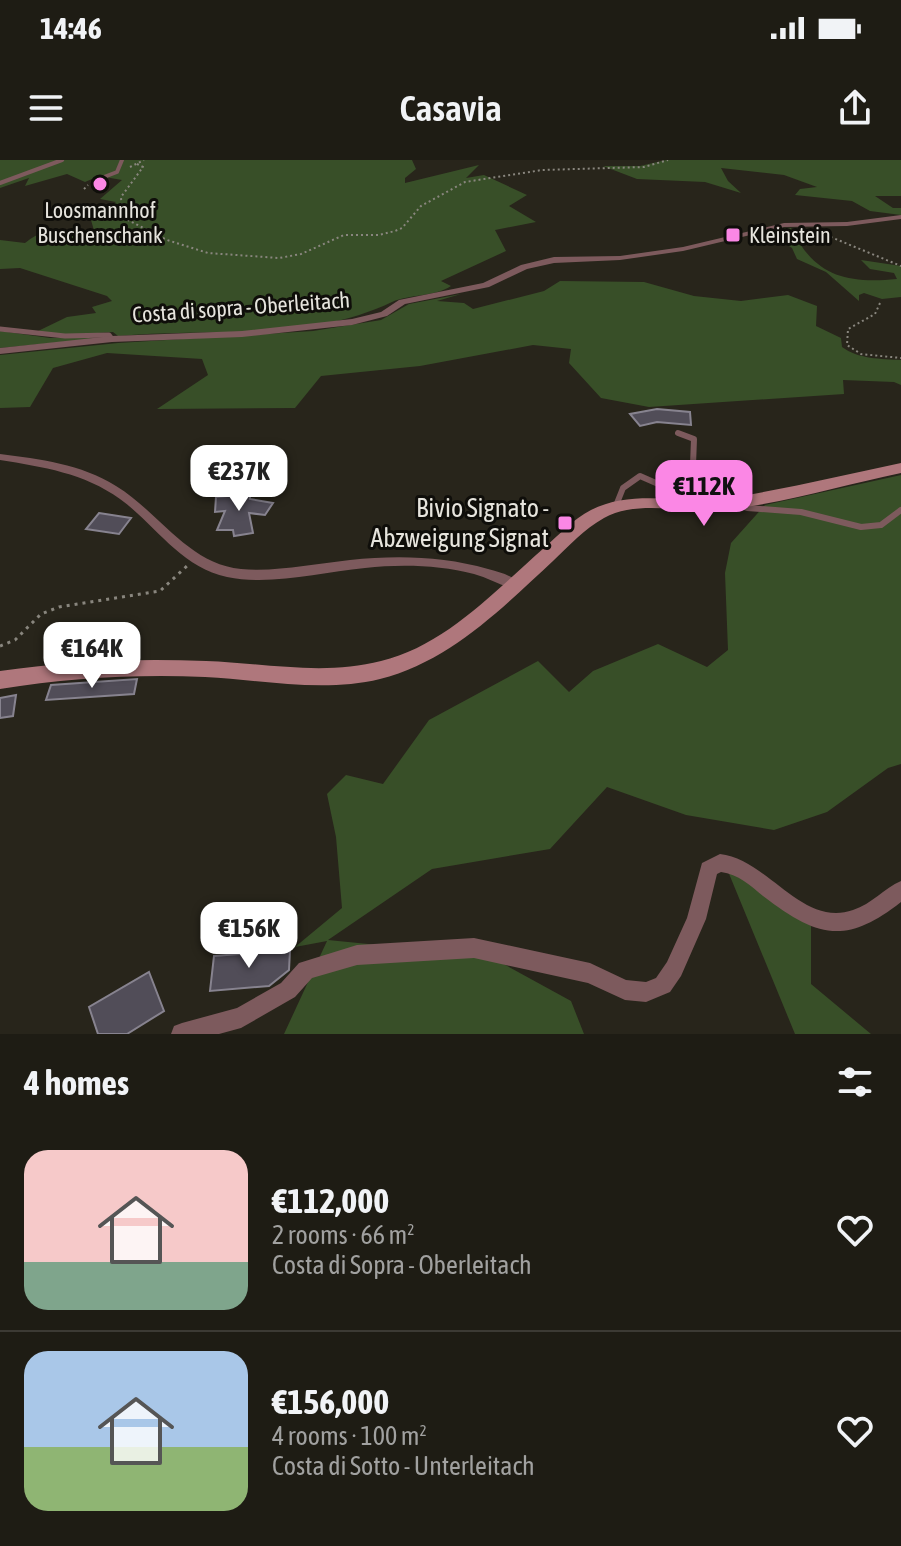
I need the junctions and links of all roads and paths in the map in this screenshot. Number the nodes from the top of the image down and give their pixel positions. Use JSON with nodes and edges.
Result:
{"nodes":[{"id":1,"x":62,"y":160,"type":"edge"},
{"id":2,"x":122,"y":160,"type":"edge"},
{"id":3,"x":144,"y":160,"type":"edge"},
{"id":4,"x":668,"y":160,"type":"edge"},
{"id":5,"x":104,"y":177,"type":"dead end"},
{"id":6,"x":0,"y":183,"type":"edge"},
{"id":7,"x":88,"y":185,"type":"dead end"},
{"id":8,"x":84,"y":189,"type":"dead end"},
{"id":9,"x":901,"y":217,"type":"edge"},
{"id":10,"x":796,"y":224,"type":"junction"},
{"id":11,"x":901,"y":266,"type":"edge"},
{"id":12,"x":880,"y":303,"type":"dead end"},
{"id":13,"x":0,"y":329,"type":"edge"},
{"id":14,"x":112,"y":339,"type":"junction"},
{"id":15,"x":0,"y":351,"type":"edge"},
{"id":16,"x":901,"y":358,"type":"edge"},
{"id":17,"x":678,"y":433,"type":"dead end"},
{"id":18,"x":0,"y":457,"type":"edge"},
{"id":19,"x":901,"y":468,"type":"edge"},
{"id":20,"x":732,"y":503,"type":"junction"},
{"id":21,"x":615,"y":508,"type":"junction"},
{"id":22,"x":901,"y":510,"type":"edge"},
{"id":23,"x":196,"y":558,"type":"junction"},
{"id":24,"x":514,"y":584,"type":"junction"},
{"id":25,"x":0,"y":646,"type":"edge"},
{"id":26,"x":0,"y":680,"type":"edge"},
{"id":27,"x":901,"y":890,"type":"edge"},
{"id":28,"x":182,"y":1034,"type":"edge"}],
"edges":[{"from":1,"to":6,"type":"lane"},
{"from":2,"to":5,"type":"lane"},
{"from":3,"to":4,"type":"path"},
{"from":7,"to":8,"type":"path"},
{"from":9,"to":10,"type":"street","name":"Costa di sopra - Oberleitach"},
{"from":10,"to":11,"type":"path"},
{"from":10,"to":14,"type":"street","name":"Costa di sopra - Oberleitach"},
{"from":12,"to":16,"type":"path"},
{"from":13,"to":14,"type":"lane"},
{"from":14,"to":15,"type":"street","name":"Costa di sopra - Oberleitach"},
{"from":17,"to":21,"type":"lane"},
{"from":18,"to":23,"type":"street"},
{"from":19,"to":20,"type":"main road"},
{"from":20,"to":21,"type":"main road"},
{"from":20,"to":22,"type":"lane"},
{"from":21,"to":24,"type":"main road"},
{"from":23,"to":24,"type":"street"},
{"from":23,"to":25,"type":"path"},
{"from":24,"to":26,"type":"main road"},
{"from":27,"to":28,"type":"street"}]}
